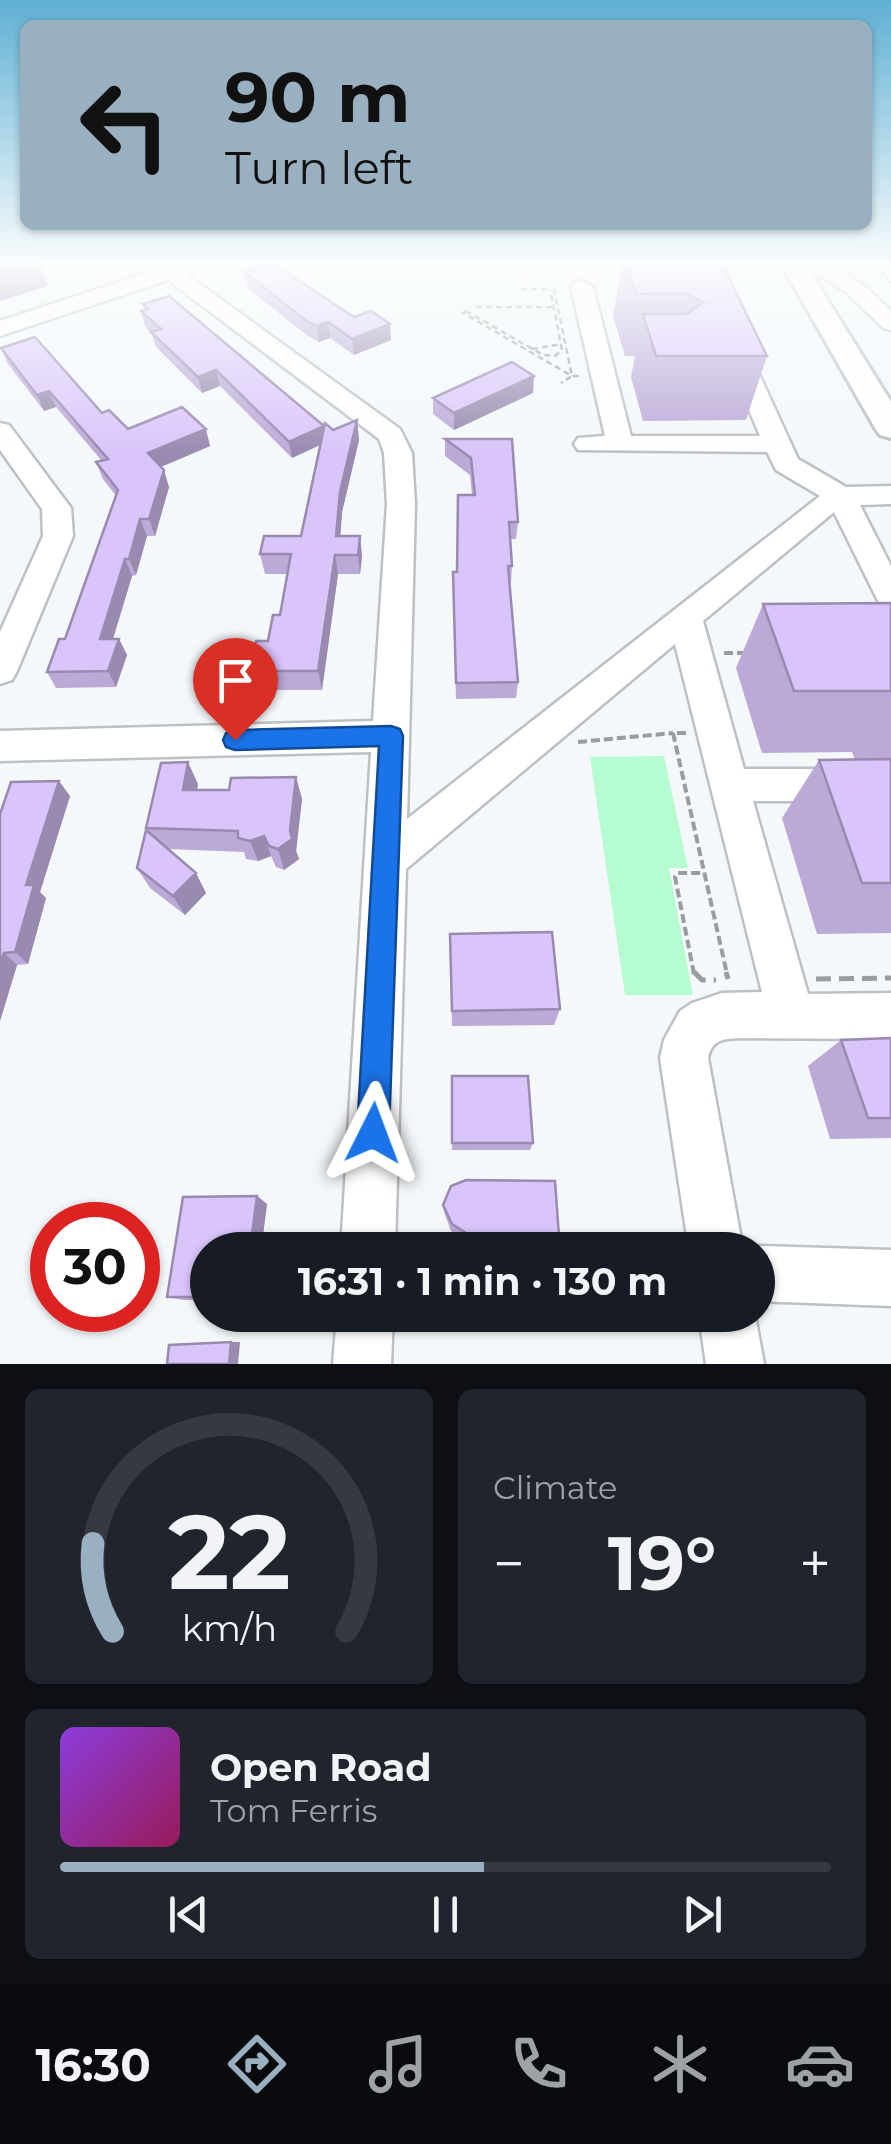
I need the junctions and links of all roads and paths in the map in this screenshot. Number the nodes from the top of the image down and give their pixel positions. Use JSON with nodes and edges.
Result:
{"nodes":[{"id":1,"x":257,"y":326,"type":"edge"},
{"id":2,"x":485,"y":326,"type":"edge"},
{"id":3,"x":560,"y":326,"type":"edge"},
{"id":4,"x":596,"y":326,"type":"edge"},
{"id":5,"x":830,"y":326,"type":"edge"},
{"id":6,"x":728,"y":332,"type":"edge"},
{"id":7,"x":563,"y":344,"type":"junction"},
{"id":8,"x":530,"y":350,"type":"junction"},
{"id":9,"x":608,"y":370,"type":"junction"},
{"id":10,"x":572,"y":376,"type":"junction"},
{"id":11,"x":561,"y":383,"type":"dead end"},
{"id":12,"x":891,"y":428,"type":"edge"},
{"id":13,"x":0,"y":431,"type":"edge"},
{"id":14,"x":587,"y":444,"type":"dead end"},
{"id":15,"x":620,"y":444,"type":"junction"},
{"id":16,"x":778,"y":444,"type":"junction"},
{"id":17,"x":891,"y":495,"type":"edge"},
{"id":18,"x":841,"y":496,"type":"junction"},
{"id":19,"x":891,"y":596,"type":"edge"},
{"id":20,"x":690,"y":635,"type":"junction"},
{"id":21,"x":754,"y":653,"type":"dead end"},
{"id":22,"x":0,"y":671,"type":"edge"},
{"id":23,"x":716,"y":732,"type":"junction"},
{"id":24,"x":673,"y":733,"type":"junction"},
{"id":25,"x":391,"y":736,"type":"junction"},
{"id":26,"x":0,"y":746,"type":"edge"},
{"id":27,"x":522,"y":750,"type":"junction"},
{"id":28,"x":826,"y":785,"type":"edge"},
{"id":29,"x":730,"y":786,"type":"junction"},
{"id":30,"x":386,"y":860,"type":"junction"},
{"id":31,"x":728,"y":980,"type":"dead end"},
{"id":32,"x":791,"y":1016,"type":"junction"},
{"id":33,"x":891,"y":1016,"type":"edge"},
{"id":34,"x":369,"y":1232,"type":"edge"},
{"id":35,"x":713,"y":1232,"type":"edge"},
{"id":36,"x":775,"y":1275,"type":"edge"},
{"id":37,"x":891,"y":1278,"type":"edge"},
{"id":38,"x":364,"y":1332,"type":"edge"},
{"id":39,"x":730,"y":1332,"type":"edge"},
{"id":40,"x":362,"y":1364,"type":"edge"},
{"id":41,"x":735,"y":1364,"type":"edge"}],
"edges":[{"from":1,"to":25,"type":"street"},
{"from":2,"to":8,"type":"path"},
{"from":3,"to":7,"type":"path"},
{"from":4,"to":9,"type":"street"},
{"from":5,"to":12,"type":"main road"},
{"from":6,"to":16,"type":"street"},
{"from":7,"to":8,"type":"path"},
{"from":7,"to":8,"type":"path"},
{"from":7,"to":10,"type":"path"},
{"from":8,"to":10,"type":"path"},
{"from":9,"to":10,"type":"path"},
{"from":9,"to":15,"type":"street"},
{"from":10,"to":11,"type":"path"},
{"from":13,"to":22,"type":"street"},
{"from":14,"to":15,"type":"street"},
{"from":15,"to":16,"type":"street"},
{"from":16,"to":18,"type":"street"},
{"from":17,"to":18,"type":"street"},
{"from":18,"to":19,"type":"street"},
{"from":18,"to":20,"type":"street"},
{"from":20,"to":21,"type":"path"},
{"from":20,"to":23,"type":"street"},
{"from":20,"to":27,"type":"street"},
{"from":23,"to":24,"type":"path"},
{"from":23,"to":29,"type":"street"},
{"from":24,"to":27,"type":"path"},
{"from":24,"to":31,"type":"path"},
{"from":25,"to":26,"type":"street"},
{"from":25,"to":30,"type":"street"},
{"from":27,"to":30,"type":"street"},
{"from":28,"to":29,"type":"street"},
{"from":29,"to":32,"type":"street"},
{"from":30,"to":34,"type":"street"},
{"from":32,"to":33,"type":"street"},
{"from":32,"to":35,"type":"street"},
{"from":36,"to":37,"type":"street"},
{"from":38,"to":40,"type":"street"},
{"from":39,"to":41,"type":"street"}]}
